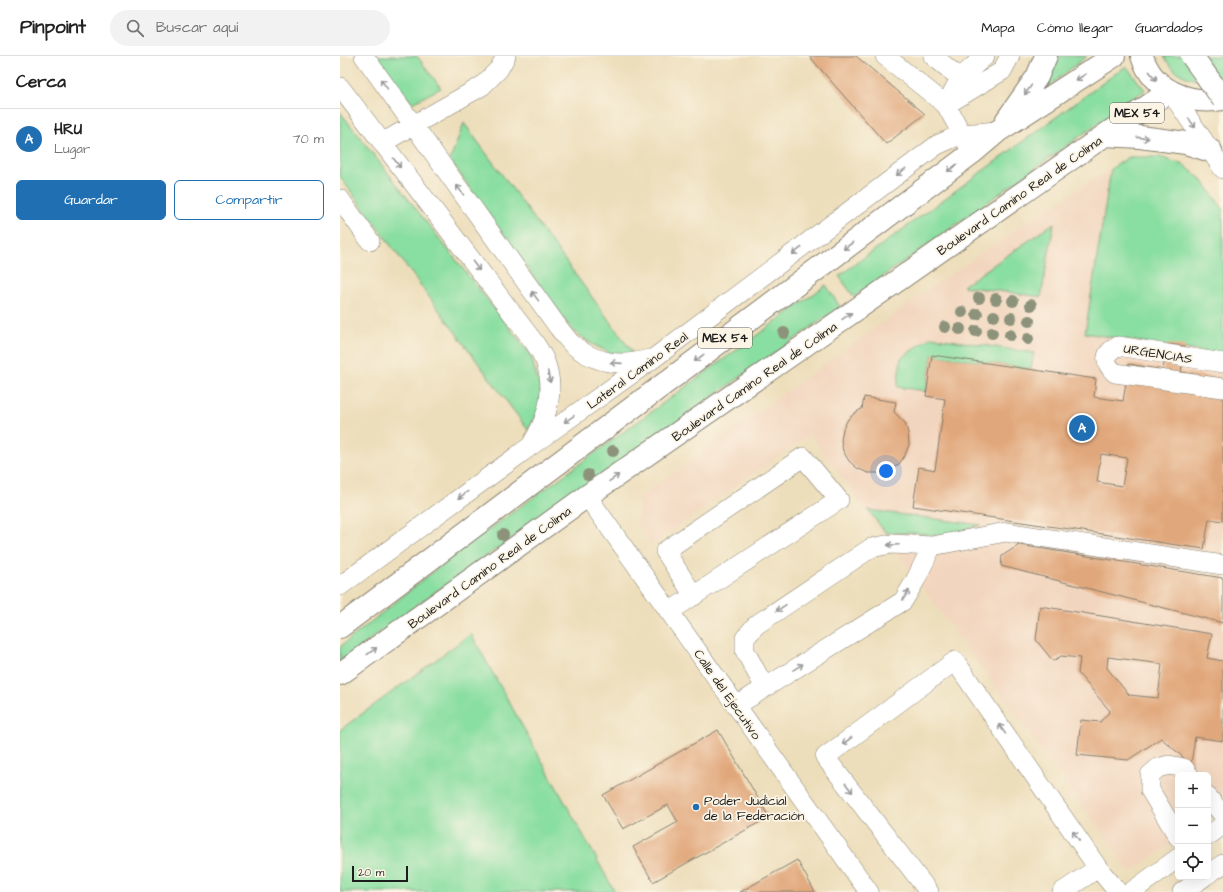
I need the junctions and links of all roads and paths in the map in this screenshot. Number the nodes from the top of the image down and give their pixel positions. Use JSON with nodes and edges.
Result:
{"nodes":[{"id":1,"x":364,"y":56,"type":"edge"},
{"id":2,"x":506,"y":56,"type":"edge"},
{"id":3,"x":885,"y":56,"type":"edge"},
{"id":4,"x":933,"y":56,"type":"edge"},
{"id":5,"x":985,"y":56,"type":"edge"},
{"id":6,"x":1010,"y":56,"type":"edge"},
{"id":7,"x":1046,"y":56,"type":"edge"},
{"id":8,"x":1114,"y":56,"type":"edge"},
{"id":9,"x":1142,"y":56,"type":"edge"},
{"id":10,"x":1192,"y":56,"type":"edge"},
{"id":11,"x":960,"y":78,"type":"junction"},
{"id":12,"x":340,"y":87,"type":"edge"},
{"id":13,"x":1170,"y":91,"type":"junction"},
{"id":14,"x":1223,"y":99,"type":"edge"},
{"id":15,"x":946,"y":105,"type":"junction"},
{"id":16,"x":413,"y":124,"type":"junction"},
{"id":17,"x":998,"y":131,"type":"junction"},
{"id":18,"x":962,"y":134,"type":"junction"},
{"id":19,"x":1104,"y":135,"type":"junction"},
{"id":20,"x":382,"y":143,"type":"junction"},
{"id":21,"x":1211,"y":151,"type":"junction"},
{"id":22,"x":972,"y":154,"type":"junction"},
{"id":23,"x":1223,"y":169,"type":"edge"},
{"id":24,"x":340,"y":199,"type":"edge"},
{"id":25,"x":370,"y":241,"type":"dead end"},
{"id":26,"x":654,"y":358,"type":"junction"},
{"id":27,"x":1223,"y":363,"type":"edge"},
{"id":28,"x":1223,"y":388,"type":"edge"},
{"id":29,"x":532,"y":445,"type":"junction"},
{"id":30,"x":587,"y":496,"type":"junction"},
{"id":31,"x":932,"y":546,"type":"junction"},
{"id":32,"x":1223,"y":565,"type":"edge"},
{"id":33,"x":340,"y":586,"type":"edge"},
{"id":34,"x":694,"y":596,"type":"junction"},
{"id":35,"x":669,"y":612,"type":"junction"},
{"id":36,"x":341,"y":624,"type":"edge"},
{"id":37,"x":340,"y":674,"type":"edge"},
{"id":38,"x":765,"y":688,"type":"junction"},
{"id":39,"x":736,"y":706,"type":"junction"},
{"id":40,"x":1187,"y":772,"type":"edge"},
{"id":41,"x":1211,"y":801,"type":"edge"},
{"id":42,"x":1223,"y":815,"type":"edge"},
{"id":43,"x":1223,"y":825,"type":"edge"},
{"id":44,"x":1175,"y":832,"type":"edge"},
{"id":45,"x":1211,"y":834,"type":"edge"},
{"id":46,"x":1175,"y":860,"type":"edge"},
{"id":47,"x":1223,"y":864,"type":"edge"},
{"id":48,"x":1098,"y":868,"type":"junction"},
{"id":49,"x":1211,"y":872,"type":"edge"},
{"id":50,"x":1200,"y":880,"type":"edge"},
{"id":51,"x":868,"y":892,"type":"edge"},
{"id":52,"x":929,"y":892,"type":"edge"},
{"id":53,"x":1062,"y":892,"type":"edge"},
{"id":54,"x":1118,"y":892,"type":"edge"},
{"id":55,"x":1131,"y":892,"type":"edge"},
{"id":56,"x":1182,"y":892,"type":"edge"}],
"edges":[{"from":16,"to":1,"type":"street","one_way":true},
{"from":2,"to":16,"type":"street"},
{"from":3,"to":15,"type":"street"},
{"from":4,"to":11,"type":"street"},
{"from":5,"to":11,"type":"street"},
{"from":6,"to":15,"type":"street"},
{"from":7,"to":17,"type":"main road","one_way":true},
{"from":8,"to":17,"type":"main road","number":"MEX 54","one_way":true},
{"from":9,"to":13,"type":"main road","one_way":true},
{"from":10,"to":14,"type":"main road","bridge":true},
{"from":11,"to":15,"type":"street"},
{"from":12,"to":20,"type":"street"},
{"from":13,"to":14,"type":"main road"},
{"from":13,"to":19,"type":"main road","name":"Boulevard Camino Real de Colima","number":"MEX 54"},
{"from":13,"to":21,"type":"street","one_way":true},
{"from":15,"to":18,"type":"street"},
{"from":16,"to":20,"type":"street"},
{"from":26,"to":16,"type":"street","one_way":true},
{"from":17,"to":18,"type":"street","name":"Lateral Camino Real"},
{"from":17,"to":22,"type":"main road","number":"MEX 54"},
{"from":18,"to":22,"type":"street"},
{"from":18,"to":26,"type":"street","name":"Lateral Camino Real","one_way":true},
{"from":19,"to":21,"type":"main road","one_way":true},
{"from":30,"to":19,"type":"main road","name":"Boulevard Camino Real de Colima","number":"MEX 54","one_way":true},
{"from":20,"to":29,"type":"street","one_way":true},
{"from":21,"to":23,"type":"street"},
{"from":22,"to":36,"type":"main road","number":"MEX 54","one_way":true},
{"from":24,"to":25,"type":"street"},
{"from":26,"to":29,"type":"street","name":"Lateral Camino Real","one_way":true},
{"from":27,"to":28,"type":"street","name":"URGENCIAS"},
{"from":29,"to":33,"type":"street","name":"Lateral Camino Real","one_way":true},
{"from":30,"to":35,"type":"street","name":"Calle del Ejecutivo"},
{"from":37,"to":30,"type":"main road","name":"Boulevard Camino Real de Colima","number":"MEX 54","one_way":true},
{"from":31,"to":32,"type":"street"},
{"from":38,"to":31,"type":"street","one_way":true},
{"from":31,"to":38,"type":"street","one_way":true},
{"from":34,"to":34,"type":"street"},
{"from":34,"to":35,"type":"street"},
{"from":35,"to":39,"type":"street","name":"Calle del Ejecutivo"},
{"from":38,"to":39,"type":"street"},
{"from":39,"to":51,"type":"street","name":"Calle del Ejecutivo"},
{"from":40,"to":44,"type":"street"},
{"from":41,"to":42,"type":"street"},
{"from":43,"to":45,"type":"street"},
{"from":46,"to":55,"type":"street"},
{"from":47,"to":49,"type":"street"},
{"from":48,"to":52,"type":"street","one_way":true},
{"from":48,"to":53,"type":"street"},
{"from":48,"to":54,"type":"street"},
{"from":50,"to":56,"type":"street"}]}
